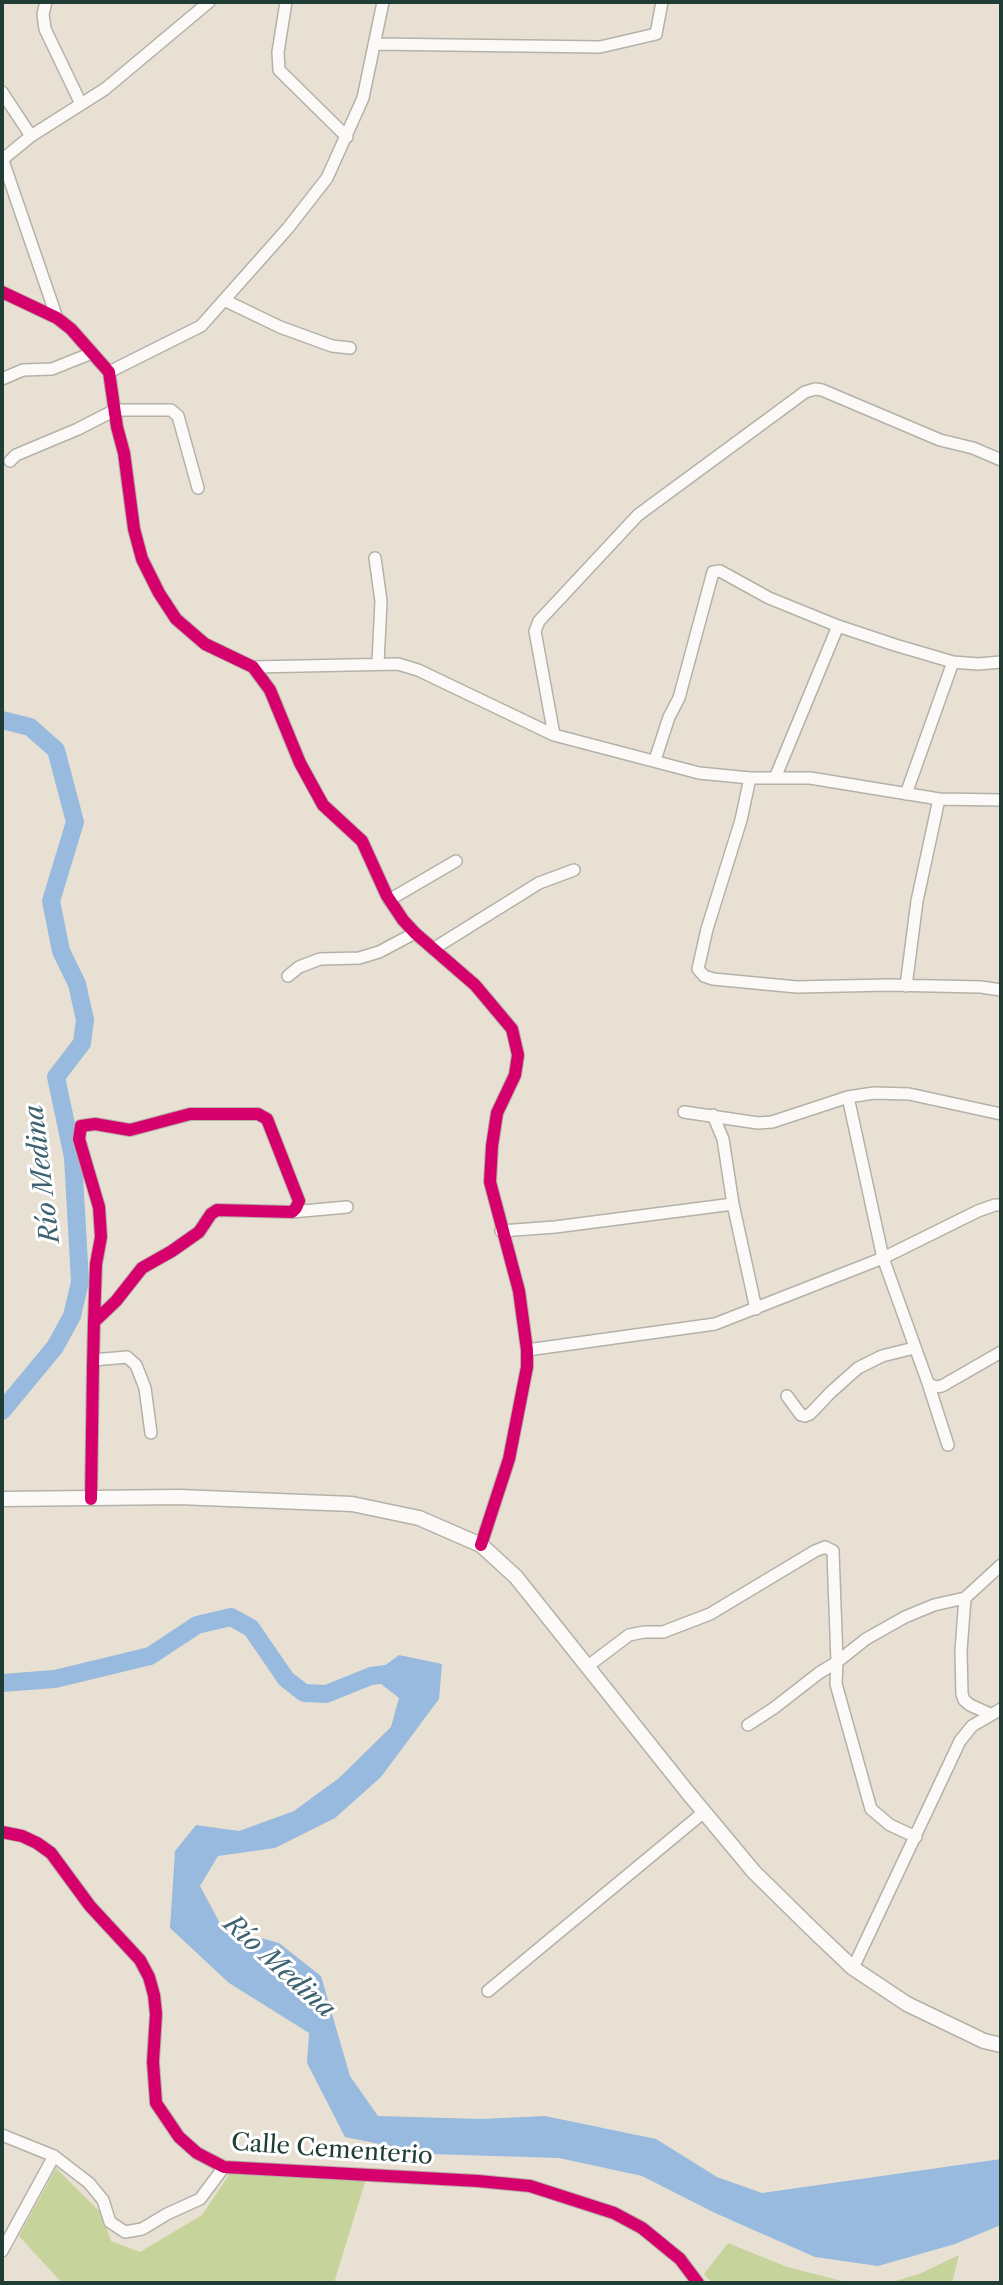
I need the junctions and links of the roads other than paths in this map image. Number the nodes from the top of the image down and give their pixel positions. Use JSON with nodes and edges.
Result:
{"nodes":[{"id":1,"x":46,"y":2,"type":"edge"},
{"id":2,"x":209,"y":2,"type":"edge"},
{"id":3,"x":286,"y":2,"type":"edge"},
{"id":4,"x":383,"y":2,"type":"edge"},
{"id":5,"x":662,"y":2,"type":"edge"},
{"id":6,"x":374,"y":44,"type":"junction"},
{"id":7,"x":2,"y":92,"type":"edge"},
{"id":8,"x":81,"y":104,"type":"junction"},
{"id":9,"x":31,"y":136,"type":"junction"},
{"id":10,"x":347,"y":137,"type":"junction"},
{"id":11,"x":2,"y":159,"type":"edge"},
{"id":12,"x":2,"y":292,"type":"edge"},
{"id":13,"x":224,"y":300,"type":"junction"},
{"id":14,"x":57,"y":318,"type":"junction"},
{"id":15,"x":350,"y":348,"type":"dead end"},
{"id":16,"x":92,"y":353,"type":"junction"},
{"id":17,"x":109,"y":372,"type":"junction"},
{"id":18,"x":2,"y":379,"type":"edge"},
{"id":19,"x":115,"y":410,"type":"junction"},
{"id":20,"x":1001,"y":460,"type":"edge"},
{"id":21,"x":10,"y":461,"type":"dead end"},
{"id":22,"x":198,"y":488,"type":"dead end"},
{"id":23,"x":375,"y":558,"type":"dead end"},
{"id":24,"x":838,"y":626,"type":"junction"},
{"id":25,"x":953,"y":662,"type":"junction"},
{"id":26,"x":1001,"y":662,"type":"edge"},
{"id":27,"x":378,"y":663,"type":"junction"},
{"id":28,"x":253,"y":667,"type":"junction"},
{"id":29,"x":554,"y":735,"type":"junction"},
{"id":30,"x":655,"y":760,"type":"junction"},
{"id":31,"x":750,"y":778,"type":"junction"},
{"id":32,"x":775,"y":778,"type":"junction"},
{"id":33,"x":906,"y":794,"type":"junction"},
{"id":34,"x":939,"y":799,"type":"junction"},
{"id":35,"x":1001,"y":800,"type":"edge"},
{"id":36,"x":456,"y":861,"type":"dead end"},
{"id":37,"x":574,"y":870,"type":"dead end"},
{"id":38,"x":389,"y":900,"type":"junction"},
{"id":39,"x":415,"y":933,"type":"junction"},
{"id":40,"x":433,"y":949,"type":"junction"},
{"id":41,"x":288,"y":976,"type":"dead end"},
{"id":42,"x":906,"y":986,"type":"junction"},
{"id":43,"x":1001,"y":990,"type":"edge"},
{"id":44,"x":848,"y":1097,"type":"junction"},
{"id":45,"x":684,"y":1112,"type":"dead end"},
{"id":46,"x":1001,"y":1114,"type":"edge"},
{"id":47,"x":713,"y":1115,"type":"junction"},
{"id":48,"x":733,"y":1204,"type":"junction"},
{"id":49,"x":1001,"y":1205,"type":"edge"},
{"id":50,"x":347,"y":1207,"type":"dead end"},
{"id":51,"x":292,"y":1212,"type":"junction"},
{"id":52,"x":501,"y":1231,"type":"junction"},
{"id":53,"x":883,"y":1258,"type":"junction"},
{"id":54,"x":756,"y":1309,"type":"junction"},
{"id":55,"x":94,"y":1322,"type":"junction"},
{"id":56,"x":914,"y":1348,"type":"junction"},
{"id":57,"x":527,"y":1350,"type":"junction"},
{"id":58,"x":1001,"y":1352,"type":"edge"},
{"id":59,"x":93,"y":1360,"type":"junction"},
{"id":60,"x":928,"y":1383,"type":"junction"},
{"id":61,"x":787,"y":1396,"type":"dead end"},
{"id":62,"x":151,"y":1433,"type":"dead end"},
{"id":63,"x":948,"y":1445,"type":"dead end"},
{"id":64,"x":2,"y":1499,"type":"edge"},
{"id":65,"x":91,"y":1499,"type":"junction"},
{"id":66,"x":481,"y":1545,"type":"junction"},
{"id":67,"x":1001,"y":1565,"type":"edge"},
{"id":68,"x":965,"y":1598,"type":"junction"},
{"id":69,"x":837,"y":1662,"type":"junction"},
{"id":70,"x":588,"y":1666,"type":"junction"},
{"id":71,"x":995,"y":1712,"type":"edge"},
{"id":72,"x":748,"y":1725,"type":"dead end"},
{"id":73,"x":704,"y":1812,"type":"junction"},
{"id":74,"x":2,"y":1832,"type":"edge"},
{"id":75,"x":916,"y":1837,"type":"junction"},
{"id":76,"x":853,"y":1968,"type":"junction"},
{"id":77,"x":488,"y":1991,"type":"dead end"},
{"id":78,"x":1001,"y":2045,"type":"edge"},
{"id":79,"x":2,"y":2135,"type":"edge"},
{"id":80,"x":54,"y":2156,"type":"junction"},
{"id":81,"x":224,"y":2167,"type":"junction"},
{"id":82,"x":3,"y":2249,"type":"edge"},
{"id":83,"x":698,"y":2283,"type":"edge"}],
"edges":[{"from":1,"to":8,"type":"street"},
{"from":2,"to":8,"type":"street"},
{"from":3,"to":10,"type":"street"},
{"from":4,"to":6,"type":"street"},
{"from":5,"to":6,"type":"street"},
{"from":6,"to":10,"type":"street"},
{"from":7,"to":9,"type":"street"},
{"from":8,"to":9,"type":"street"},
{"from":9,"to":11,"type":"street"},
{"from":10,"to":13,"type":"street"},
{"from":11,"to":14,"type":"street"},
{"from":12,"to":14,"type":"street"},
{"from":13,"to":15,"type":"street"},
{"from":13,"to":17,"type":"street"},
{"from":14,"to":16,"type":"street"},
{"from":16,"to":17,"type":"street"},
{"from":16,"to":18,"type":"street"},
{"from":17,"to":19,"type":"street"},
{"from":19,"to":21,"type":"street"},
{"from":19,"to":22,"type":"street"},
{"from":19,"to":28,"type":"street"},
{"from":20,"to":29,"type":"street"},
{"from":23,"to":27,"type":"street"},
{"from":24,"to":25,"type":"street"},
{"from":24,"to":30,"type":"street"},
{"from":24,"to":32,"type":"street"},
{"from":25,"to":26,"type":"street"},
{"from":25,"to":33,"type":"street"},
{"from":27,"to":28,"type":"street"},
{"from":27,"to":29,"type":"street"},
{"from":28,"to":38,"type":"street"},
{"from":29,"to":30,"type":"street"},
{"from":30,"to":31,"type":"street"},
{"from":31,"to":32,"type":"street"},
{"from":31,"to":42,"type":"street"},
{"from":32,"to":33,"type":"street"},
{"from":33,"to":34,"type":"street"},
{"from":34,"to":35,"type":"street"},
{"from":34,"to":42,"type":"street"},
{"from":36,"to":38,"type":"street"},
{"from":37,"to":40,"type":"street"},
{"from":38,"to":39,"type":"street"},
{"from":39,"to":40,"type":"street"},
{"from":39,"to":41,"type":"street"},
{"from":40,"to":52,"type":"street"},
{"from":42,"to":43,"type":"street"},
{"from":44,"to":46,"type":"street"},
{"from":44,"to":47,"type":"street"},
{"from":44,"to":53,"type":"street"},
{"from":45,"to":47,"type":"street"},
{"from":47,"to":48,"type":"street"},
{"from":48,"to":52,"type":"street"},
{"from":48,"to":54,"type":"street"},
{"from":49,"to":53,"type":"street"},
{"from":50,"to":51,"type":"street"},
{"from":51,"to":55,"type":"street"},
{"from":51,"to":55,"type":"street"},
{"from":52,"to":57,"type":"street"},
{"from":53,"to":54,"type":"street"},
{"from":53,"to":56,"type":"street"},
{"from":54,"to":57,"type":"street"},
{"from":55,"to":59,"type":"street"},
{"from":56,"to":60,"type":"street"},
{"from":56,"to":61,"type":"street"},
{"from":57,"to":66,"type":"street"},
{"from":58,"to":60,"type":"street"},
{"from":59,"to":62,"type":"street"},
{"from":59,"to":65,"type":"street"},
{"from":60,"to":63,"type":"street"},
{"from":64,"to":65,"type":"main road"},
{"from":65,"to":66,"type":"main road"},
{"from":66,"to":70,"type":"main road"},
{"from":67,"to":68,"type":"street"},
{"from":68,"to":69,"type":"street"},
{"from":68,"to":71,"type":"street"},
{"from":69,"to":70,"type":"street"},
{"from":69,"to":72,"type":"street"},
{"from":69,"to":75,"type":"street"},
{"from":70,"to":73,"type":"main road"},
{"from":71,"to":75,"type":"street"},
{"from":73,"to":76,"type":"main road"},
{"from":73,"to":77,"type":"street"},
{"from":74,"to":81,"type":"street","name":"Calle Cementerio"},
{"from":75,"to":76,"type":"street"},
{"from":76,"to":78,"type":"main road"},
{"from":79,"to":80,"type":"street"},
{"from":80,"to":81,"type":"street"},
{"from":80,"to":82,"type":"street"},
{"from":81,"to":83,"type":"street","name":"Calle Cementerio"}]}
